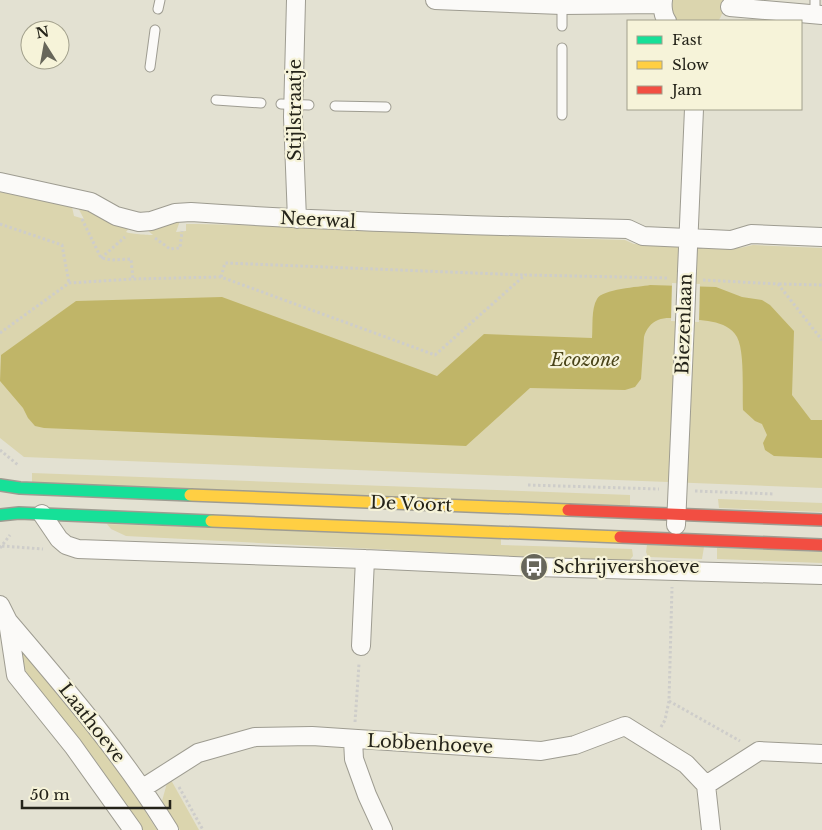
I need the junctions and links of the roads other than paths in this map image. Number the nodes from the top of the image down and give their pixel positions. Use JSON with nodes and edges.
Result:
{"nodes":[{"id":1,"x":296,"y":0,"type":"edge"},
{"id":2,"x":435,"y":0,"type":"edge"},
{"id":3,"x":535,"y":2,"type":"edge"},
{"id":4,"x":663,"y":2,"type":"edge"},
{"id":5,"x":562,"y":5,"type":"junction"},
{"id":6,"x":729,"y":9,"type":"edge"},
{"id":7,"x":817,"y":10,"type":"edge"},
{"id":8,"x":665,"y":20,"type":"edge"},
{"id":9,"x":562,"y":26,"type":"dead end"},
{"id":10,"x":155,"y":30,"type":"dead end"},
{"id":11,"x":562,"y":48,"type":"dead end"},
{"id":12,"x":150,"y":67,"type":"dead end"},
{"id":13,"x":216,"y":100,"type":"dead end"},
{"id":14,"x":261,"y":104,"type":"dead end"},
{"id":15,"x":336,"y":106,"type":"dead end"},
{"id":16,"x":386,"y":107,"type":"dead end"},
{"id":17,"x":694,"y":110,"type":"edge"},
{"id":18,"x":562,"y":116,"type":"dead end"},
{"id":19,"x":0,"y":182,"type":"edge"},
{"id":20,"x":297,"y":219,"type":"junction"},
{"id":21,"x":822,"y":237,"type":"edge"},
{"id":22,"x":688,"y":238,"type":"junction"},
{"id":23,"x":0,"y":485,"type":"edge"},
{"id":24,"x":42,"y":514,"type":"junction"},
{"id":25,"x":0,"y":515,"type":"edge"},
{"id":26,"x":677,"y":515,"type":"junction"},
{"id":27,"x":822,"y":520,"type":"edge"},
{"id":28,"x":675,"y":539,"type":"junction"},
{"id":29,"x":822,"y":545,"type":"edge"},
{"id":30,"x":365,"y":559,"type":"junction"},
{"id":31,"x":822,"y":575,"type":"edge"},
{"id":32,"x":3,"y":612,"type":"edge"},
{"id":33,"x":361,"y":646,"type":"road end"},
{"id":34,"x":354,"y":740,"type":"junction"},
{"id":35,"x":822,"y":754,"type":"edge"},
{"id":36,"x":706,"y":785,"type":"junction"},
{"id":37,"x":143,"y":788,"type":"junction"},
{"id":38,"x":132,"y":830,"type":"edge"},
{"id":39,"x":169,"y":830,"type":"edge"},
{"id":40,"x":383,"y":830,"type":"edge"},
{"id":41,"x":711,"y":830,"type":"edge"}],
"edges":[{"from":1,"to":20,"type":"street","name":"Stijlstraatje"},
{"from":2,"to":3,"type":"street"},
{"from":3,"to":5,"type":"street"},
{"from":4,"to":5,"type":"street"},
{"from":4,"to":8,"type":"street"},
{"from":5,"to":9,"type":"lane"},
{"from":6,"to":7,"type":"street"},
{"from":10,"to":12,"type":"lane"},
{"from":11,"to":18,"type":"lane"},
{"from":13,"to":14,"type":"lane"},
{"from":15,"to":16,"type":"lane"},
{"from":17,"to":22,"type":"street","name":"Biezenlaan"},
{"from":19,"to":20,"type":"street","name":"Neerwal"},
{"from":20,"to":22,"type":"street","name":"Neerwal"},
{"from":21,"to":22,"type":"street","name":"Neerwal"},
{"from":22,"to":26,"type":"street","name":"Biezenlaan","bridge":true},
{"from":23,"to":26,"type":"street","name":"De Voort"},
{"from":24,"to":25,"type":"street","name":"De Voort"},
{"from":24,"to":28,"type":"street","name":"De Voort"},
{"from":24,"to":30,"type":"street"},
{"from":26,"to":27,"type":"street","name":"De Voort"},
{"from":26,"to":28,"type":"street","name":"Biezenlaan"},
{"from":28,"to":29,"type":"street","name":"De Voort"},
{"from":30,"to":31,"type":"street"},
{"from":30,"to":33,"type":"street"},
{"from":32,"to":37,"type":"street","name":"Laathoeve"},
{"from":32,"to":38,"type":"street","name":"Laathoeve"},
{"from":34,"to":36,"type":"street","name":"Lobbenhoeve"},
{"from":34,"to":37,"type":"street","name":"Lobbenhoeve"},
{"from":34,"to":40,"type":"street"},
{"from":35,"to":36,"type":"street"},
{"from":36,"to":41,"type":"street"},
{"from":37,"to":39,"type":"street","name":"Laathoeve"}]}
